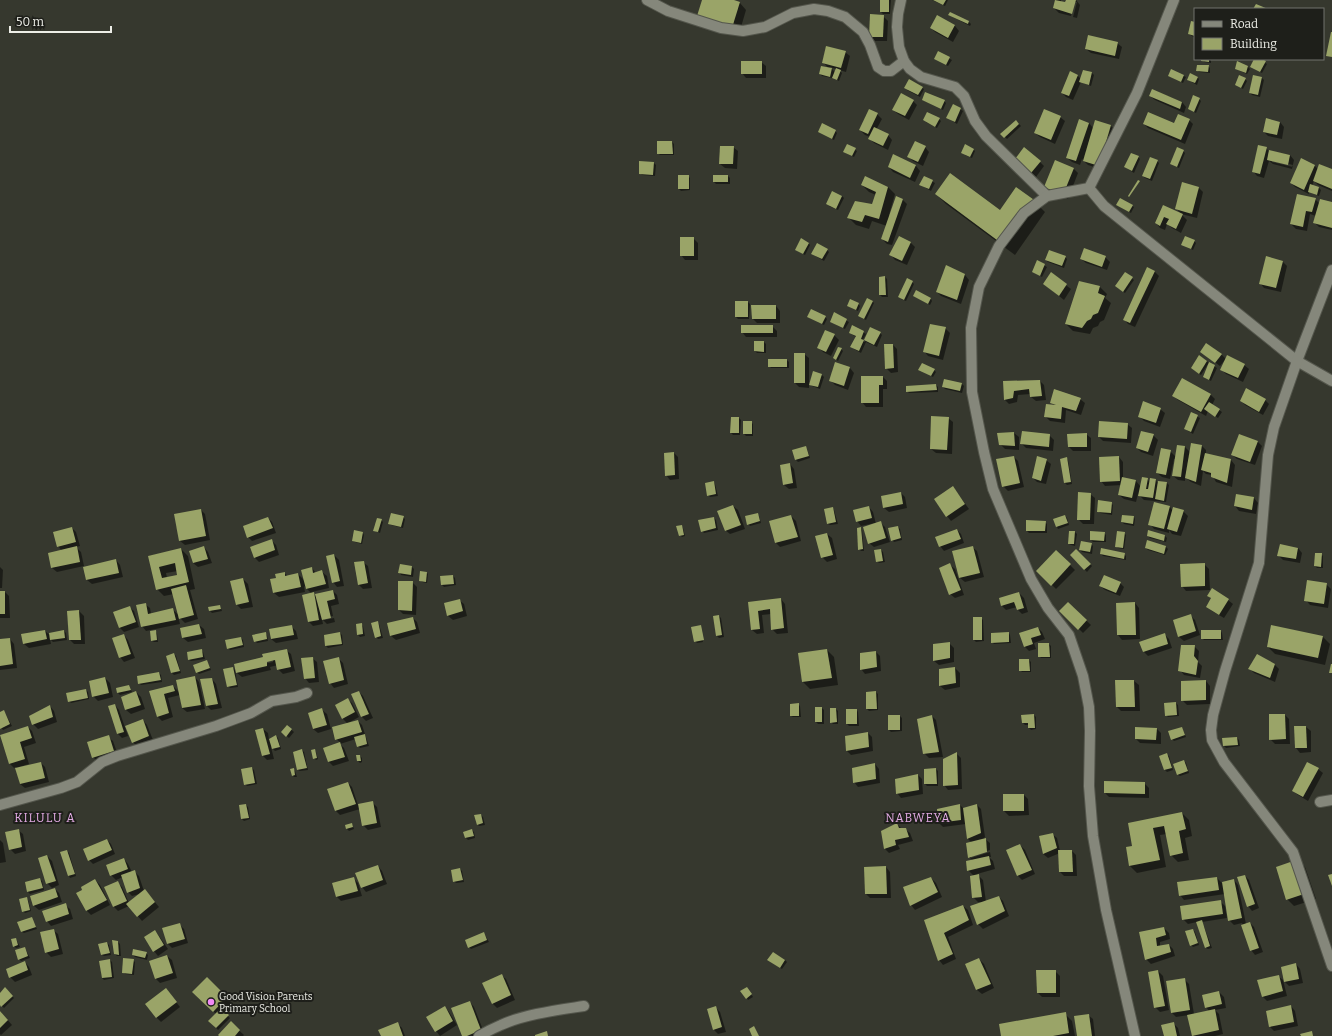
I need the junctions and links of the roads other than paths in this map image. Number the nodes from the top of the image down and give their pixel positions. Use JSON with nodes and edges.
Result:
{"nodes":[{"id":1,"x":647,"y":0,"type":"edge"},
{"id":2,"x":902,"y":0,"type":"edge"},
{"id":3,"x":1174,"y":0,"type":"edge"},
{"id":4,"x":904,"y":61,"type":"junction"},
{"id":5,"x":1089,"y":188,"type":"junction"},
{"id":6,"x":1047,"y":196,"type":"junction"},
{"id":7,"x":1332,"y":270,"type":"edge"},
{"id":8,"x":1297,"y":361,"type":"junction"},
{"id":9,"x":1332,"y":381,"type":"edge"},
{"id":10,"x":307,"y":693,"type":"dead end"},
{"id":11,"x":1332,"y":800,"type":"edge"},
{"id":12,"x":1320,"y":802,"type":"dead end"},
{"id":13,"x":0,"y":805,"type":"edge"},
{"id":14,"x":1332,"y":966,"type":"edge"},
{"id":15,"x":584,"y":1006,"type":"dead end"},
{"id":16,"x":479,"y":1036,"type":"edge"},
{"id":17,"x":1135,"y":1036,"type":"edge"}],
"edges":[{"from":1,"to":4,"type":"street"},
{"from":2,"to":4,"type":"street"},
{"from":3,"to":5,"type":"street"},
{"from":4,"to":6,"type":"street"},
{"from":5,"to":6,"type":"street"},
{"from":5,"to":8,"type":"street"},
{"from":6,"to":17,"type":"street"},
{"from":7,"to":8,"type":"street"},
{"from":8,"to":9,"type":"street"},
{"from":8,"to":14,"type":"street"},
{"from":10,"to":13,"type":"street"},
{"from":11,"to":12,"type":"street"},
{"from":15,"to":16,"type":"street"}]}
